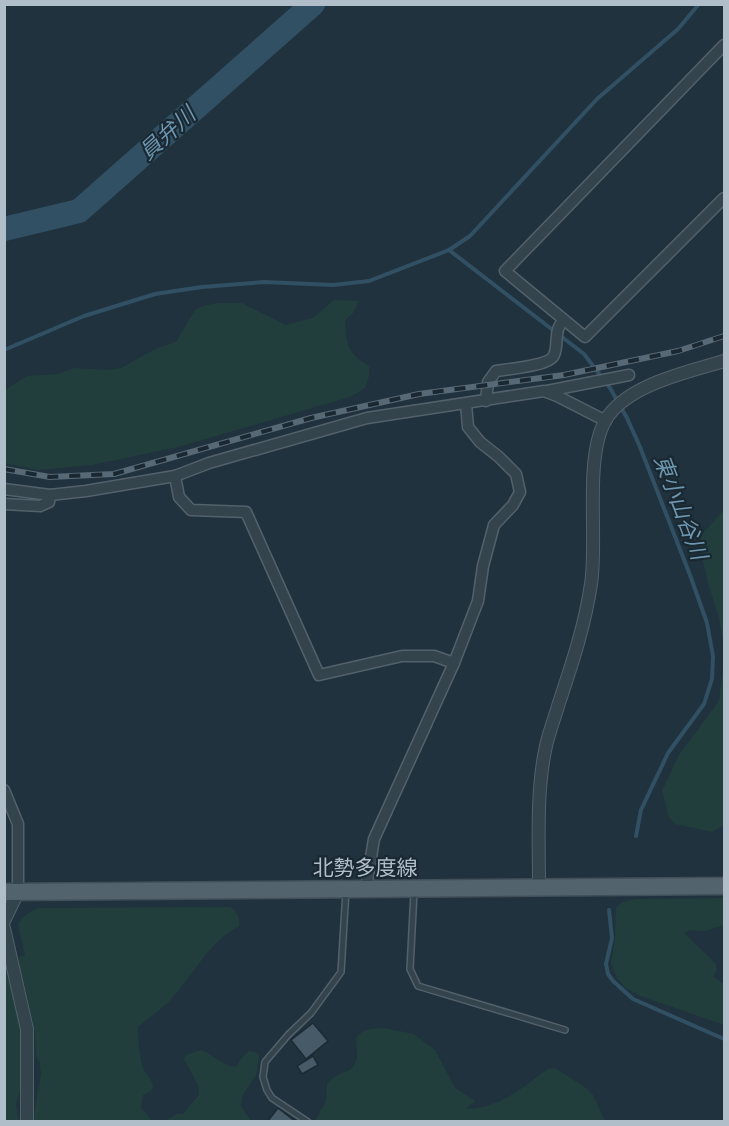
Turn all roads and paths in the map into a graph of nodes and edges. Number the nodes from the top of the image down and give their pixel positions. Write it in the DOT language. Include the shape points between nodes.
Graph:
graph roads {
  1 [pos="724,45"];
  2 [pos="724,198"];
  3 [pos="562,321"];
  4 [pos="724,361"];
  5 [pos="629,375"];
  6 [pos="544,391"];
  7 [pos="486,401"];
  8 [pos="466,404"];
  9 [pos="610,416"];
  10 [pos="175,476"];
  11 [pos="4,489"];
  12 [pos="50,495"];
  13 [pos="4,504"];
  14 [pos="454,663"];
  15 [pos="4,790"];
  16 [pos="724,886"];
  17 [pos="539,887"];
  18 [pos="366,888"];
  19 [pos="346,889"];
  20 [pos="414,890"];
  21 [pos="11,892"];
  22 [pos="4,921"];
  23 [pos="4,928"];
  24 [pos="565,1030"];
  25 [pos="27,1122"];
  26 [pos="308,1122"];
  1 -- 3 [label="street" via="505,271"];
  2 -- 3 [label="street" via="585,337"];
  3 -- 7 [label="street" via="555,355 526,367 496,371 488,382"];
  4 -- 9 [label="street" via="652,384 631,395"];
  5 -- 6 [label="street"];
  6 -- 7 [label="street"];
  6 -- 9 [label="street"];
  7 -- 8 [label="street"];
  8 -- 10 [label="street" via="367,418"];
  8 -- 14 [label="street" via="468,428 516,474 520,492 494,525 478,600"];
  9 -- 17 [label="street" via="598,442 592,581 586,615 546,747 539,812"];
  10 -- 12 [label="street"];
  10 -- 14 [label="street" via="179,497 191,510 246,512 319,675 402,656 434,656"];
  11 -- 12 [label="street"];
  12 -- 13 [label="street" via="49,502 40,506"];
  14 -- 18 [label="street" via="374,839"];
  15 -- 21 [label="street" via="18,824"];
  16 -- 17 [label="main road, 北勢多度線"];
  17 -- 20 [label="main road, 北勢多度線"];
  18 -- 19 [label="main road, 北勢多度線"];
  18 -- 20 [label="main road, 北勢多度線"];
  19 -- 21 [label="main road, 北勢多度線"];
  19 -- 26 [label="lane" via="341,972 311,1013 265,1062 263,1077 272,1098"];
  20 -- 24 [label="lane" via="410,969 418,986"];
  21 -- 22 [label="street"];
  23 -- 25 [label="street" via="27,1029"];
}
